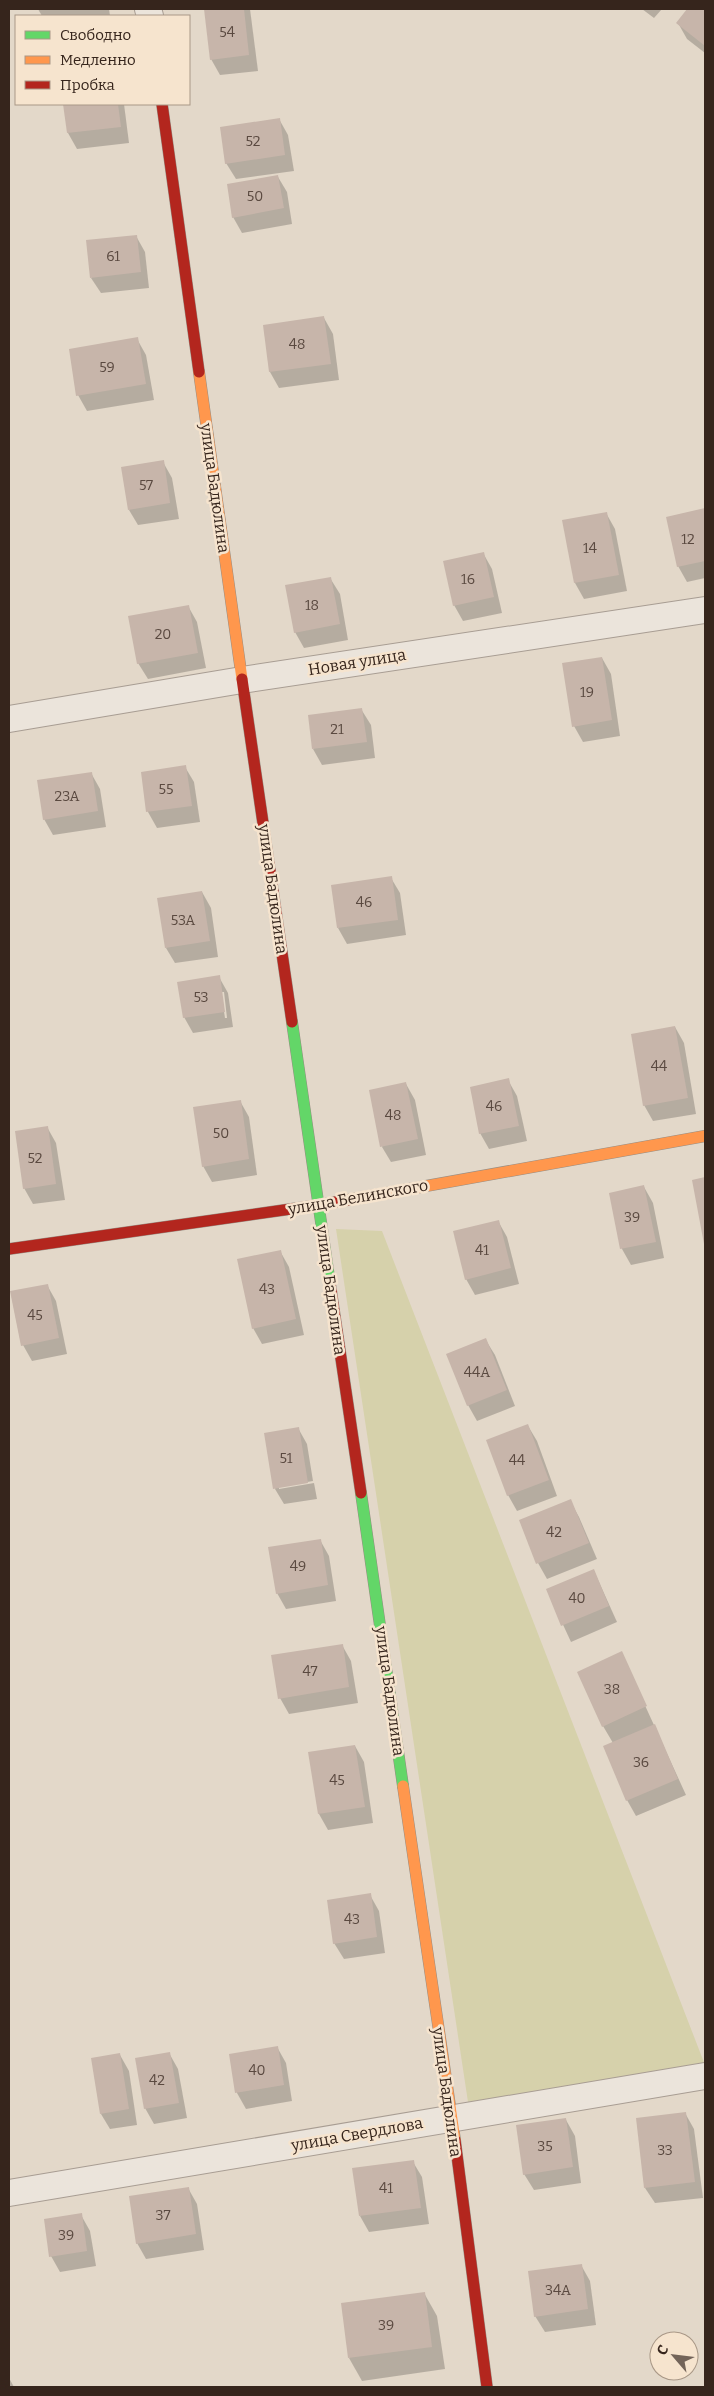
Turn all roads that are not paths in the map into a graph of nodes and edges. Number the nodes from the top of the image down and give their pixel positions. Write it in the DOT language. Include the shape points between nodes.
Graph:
graph roads {
  1 [pos="162,105"];
  2 [pos="705,610"];
  3 [pos="242,680"];
  4 [pos="9,719"];
  5 [pos="705,1136"];
  6 [pos="319,1204"];
  7 [pos="9,1249"];
  8 [pos="705,2076"];
  9 [pos="452,2119"];
  10 [pos="9,2193"];
  11 [pos="487,2387"];
  1 -- 3 [label="street, улица Бадюлина"];
  2 -- 3 [label="street, Новая улица"];
  3 -- 4 [label="street, Новая улица"];
  3 -- 6 [label="street, улица Бадюлина"];
  5 -- 6 [label="street, улица Белинского"];
  6 -- 7 [label="street, улица Белинского"];
  6 -- 9 [label="street, улица Бадюлина"];
  8 -- 9 [label="street, улица Свердлова"];
  9 -- 10 [label="street, улица Свердлова"];
  9 -- 11 [label="street, улица Бадюлина"];
}
